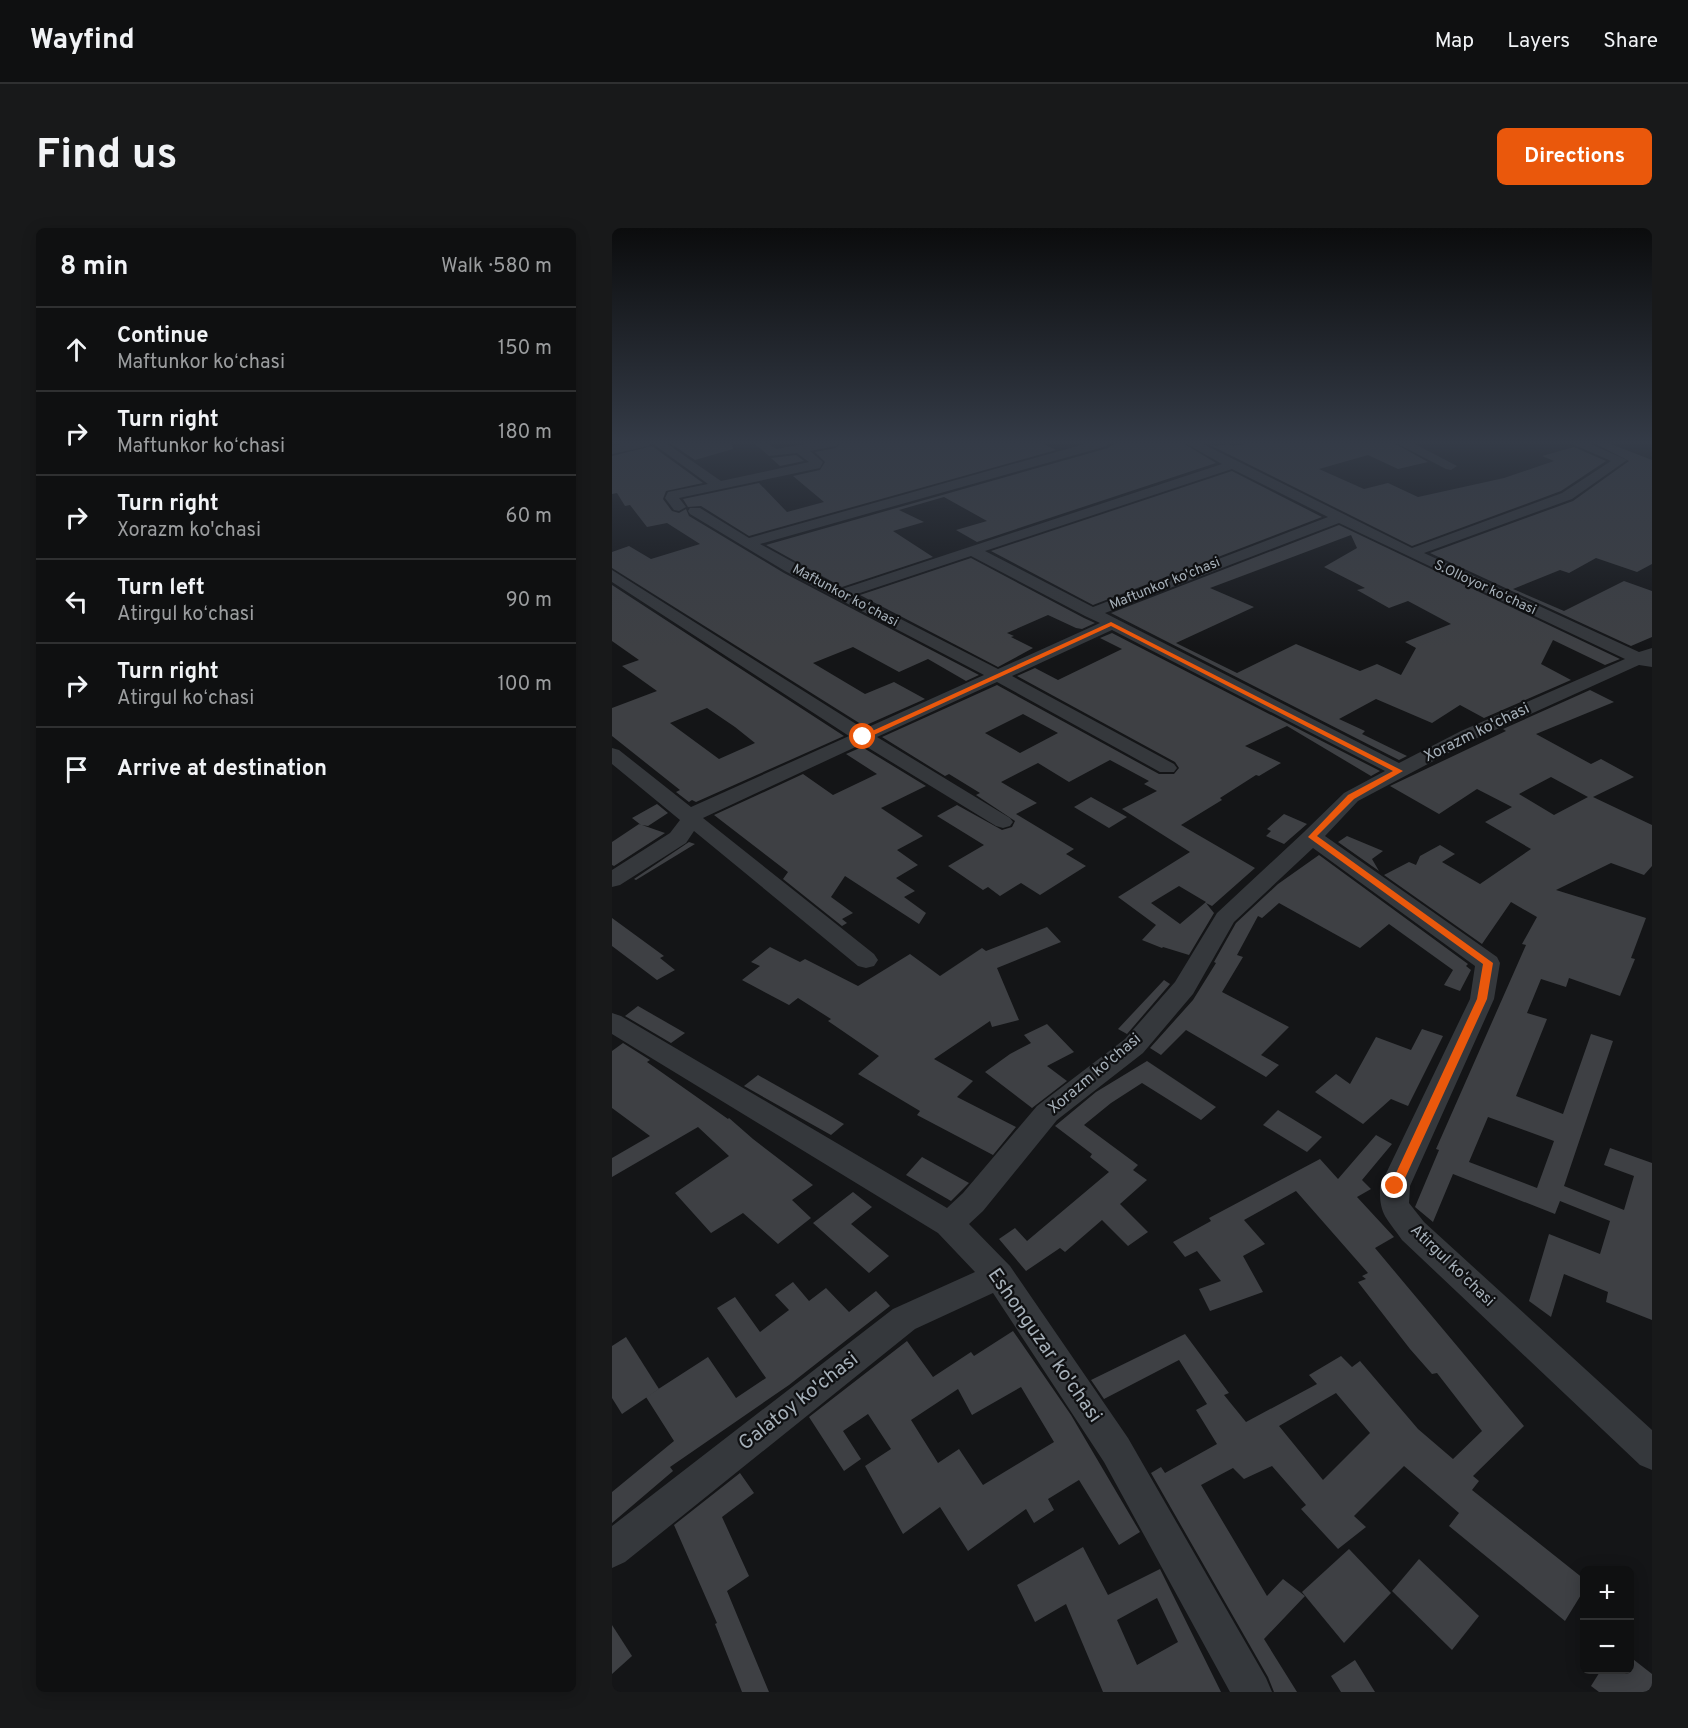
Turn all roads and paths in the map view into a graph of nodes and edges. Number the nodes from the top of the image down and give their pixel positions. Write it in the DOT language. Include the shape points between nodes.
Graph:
graph roads {
  1 [pos="691,511"];
  2 [pos="859,511"];
  3 [pos="1092,511"];
  4 [pos="1330,511"];
  5 [pos="1525,511"];
  6 [pos="1341,517"];
  7 [pos="746,543"];
  8 [pos="973,551"];
  9 [pos="1411,553"];
  10 [pos="612,576"];
  11 [pos="841,594"];
  12 [pos="1091,613"];
  13 [pos="1111,624"];
  14 [pos="1648,659"];
  15 [pos="998,675"];
  16 [pos="863,737"];
  17 [pos="617,764"];
  18 [pos="1167,768"];
  19 [pos="1399,771"];
  20 [pos="690,818"];
  21 [pos="1003,822"];
  22 [pos="1312,837"];
  23 [pos="612,880"];
  24 [pos="866,960"];
  25 [pos="612,1022"];
  26 [pos="948,1224"];
  27 [pos="999,1276"];
  28 [pos="1652,1453"];
  29 [pos="612,1549"];
  30 [pos="1252,1692"];
  1 -- 7 [label="street, Maftunkor koʻchasi"];
  2 -- 7 [label="street"];
  3 -- 8 [label="street"];
  4 -- 6 [label="street, S.Olloyor koʻchasi"];
  5 -- 9 [label="street"];
  6 -- 9 [label="street, S.Olloyor koʻchasi"];
  6 -- 12 [label="street, Maftunkor ko'chasi"];
  7 -- 11 [label="street, Maftunkor koʻchasi"];
  8 -- 11 [label="street"];
  8 -- 12 [label="street"];
  9 -- 14 [label="street, S.Olloyor koʻchasi"];
  10 -- 16 [label="street"];
  11 -- 15 [label="street, Maftunkor koʻchasi"];
  12 -- 13 [label="street"];
  13 -- 15 [label="street"];
  13 -- 19 [label="street"];
  14 -- 19 [label="street, Xorazm ko'chasi" via="1634,661 1468,735"];
  15 -- 16 [label="street"];
  15 -- 18 [label="street, Maftunkor koʻchasi"];
  16 -- 20 [label="street"];
  16 -- 21 [label="street"];
  17 -- 20 [label="street"];
  19 -- 22 [label="street, Xorazm ko'chasi" via="1351,797"];
  20 -- 23 [label="street" via="678,838"];
  20 -- 24 [label="street"];
  22 -- 26 [label="street, Xorazm ko'chasi" via="1225,918 1184,988 1134,1046 1047,1113 973,1202"];
  22 -- 28 [label="street, Atirgul koʻchasi" via="1488,963 1482,999 1395,1186 1394,1206 1413,1231"];
  25 -- 26 [label="street, Eshonguzar ko'chasi"];
  26 -- 27 [label="street, Eshonguzar ko'chasi"];
  27 -- 29 [label="street, Galatoy ko'chasi" via="904,1319"];
  27 -- 30 [label="street, Eshonguzar ko'chasi" via="1116,1450"];
}
